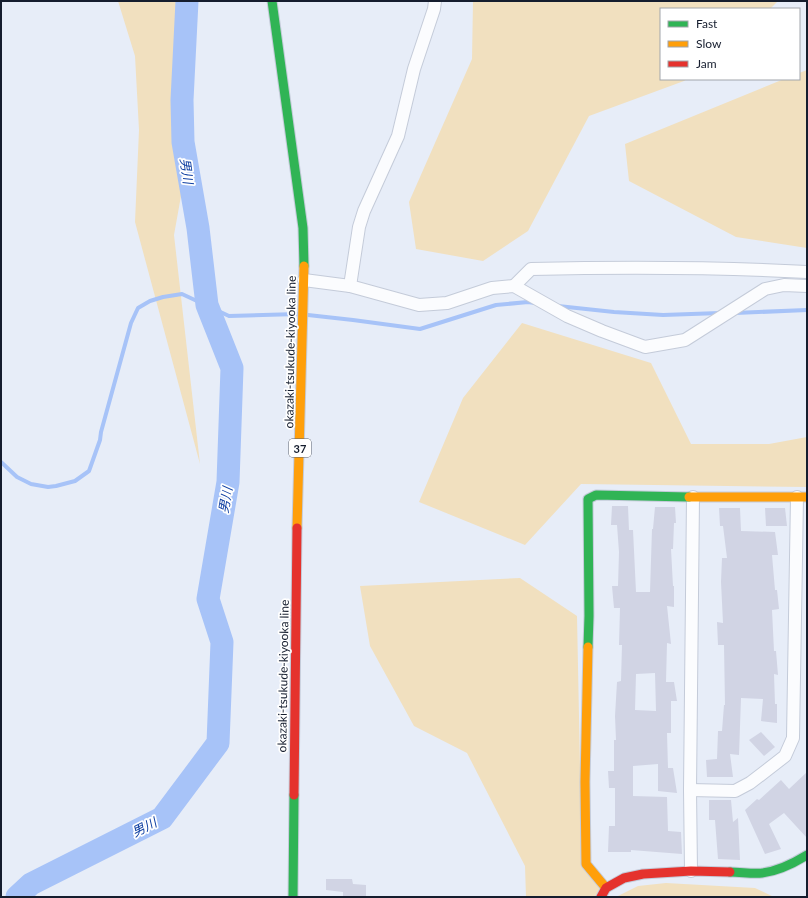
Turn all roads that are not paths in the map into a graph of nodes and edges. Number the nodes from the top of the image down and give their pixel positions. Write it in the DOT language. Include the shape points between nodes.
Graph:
graph roads {
  1 [pos="272,1"];
  2 [pos="436,1"];
  3 [pos="807,272"];
  4 [pos="304,280"];
  5 [pos="350,286"];
  6 [pos="514,286"];
  7 [pos="807,286"];
  8 [pos="693,497"];
  9 [pos="802,497"];
  10 [pos="690,790"];
  11 [pos="807,855"];
  12 [pos="691,871"];
  13 [pos="606,888"];
  14 [pos="293,897"];
  15 [pos="601,897"];
  1 -- 4 [label="main road, okazaki-tsukude-kiyooka line / 37" via="303,228"];
  2 -- 5 [label="street" via="414,69 398,136 359,227"];
  3 -- 6 [label="street" via="598,267 531,270"];
  4 -- 5 [label="street"];
  4 -- 14 [label="main road, okazaki-tsukude-kiyooka line / 37" via="296,572"];
  5 -- 6 [label="street" via="419,305 447,303 492,288"];
  6 -- 7 [label="street" via="567,316 645,347 685,340 765,289 784,285"];
  8 -- 9 [label="main road"];
  8 -- 10 [label="street"];
  8 -- 13 [label="main road" via="596,495 588,499 586,864"];
  9 -- 10 [label="street" via="792,738 785,756 750,783 735,791"];
  10 -- 12 [label="street"];
  11 -- 12 [label="main road" via="792,864 762,873"];
  12 -- 13 [label="main road" via="643,874 624,878"];
  13 -- 15 [label="main road"];
}
